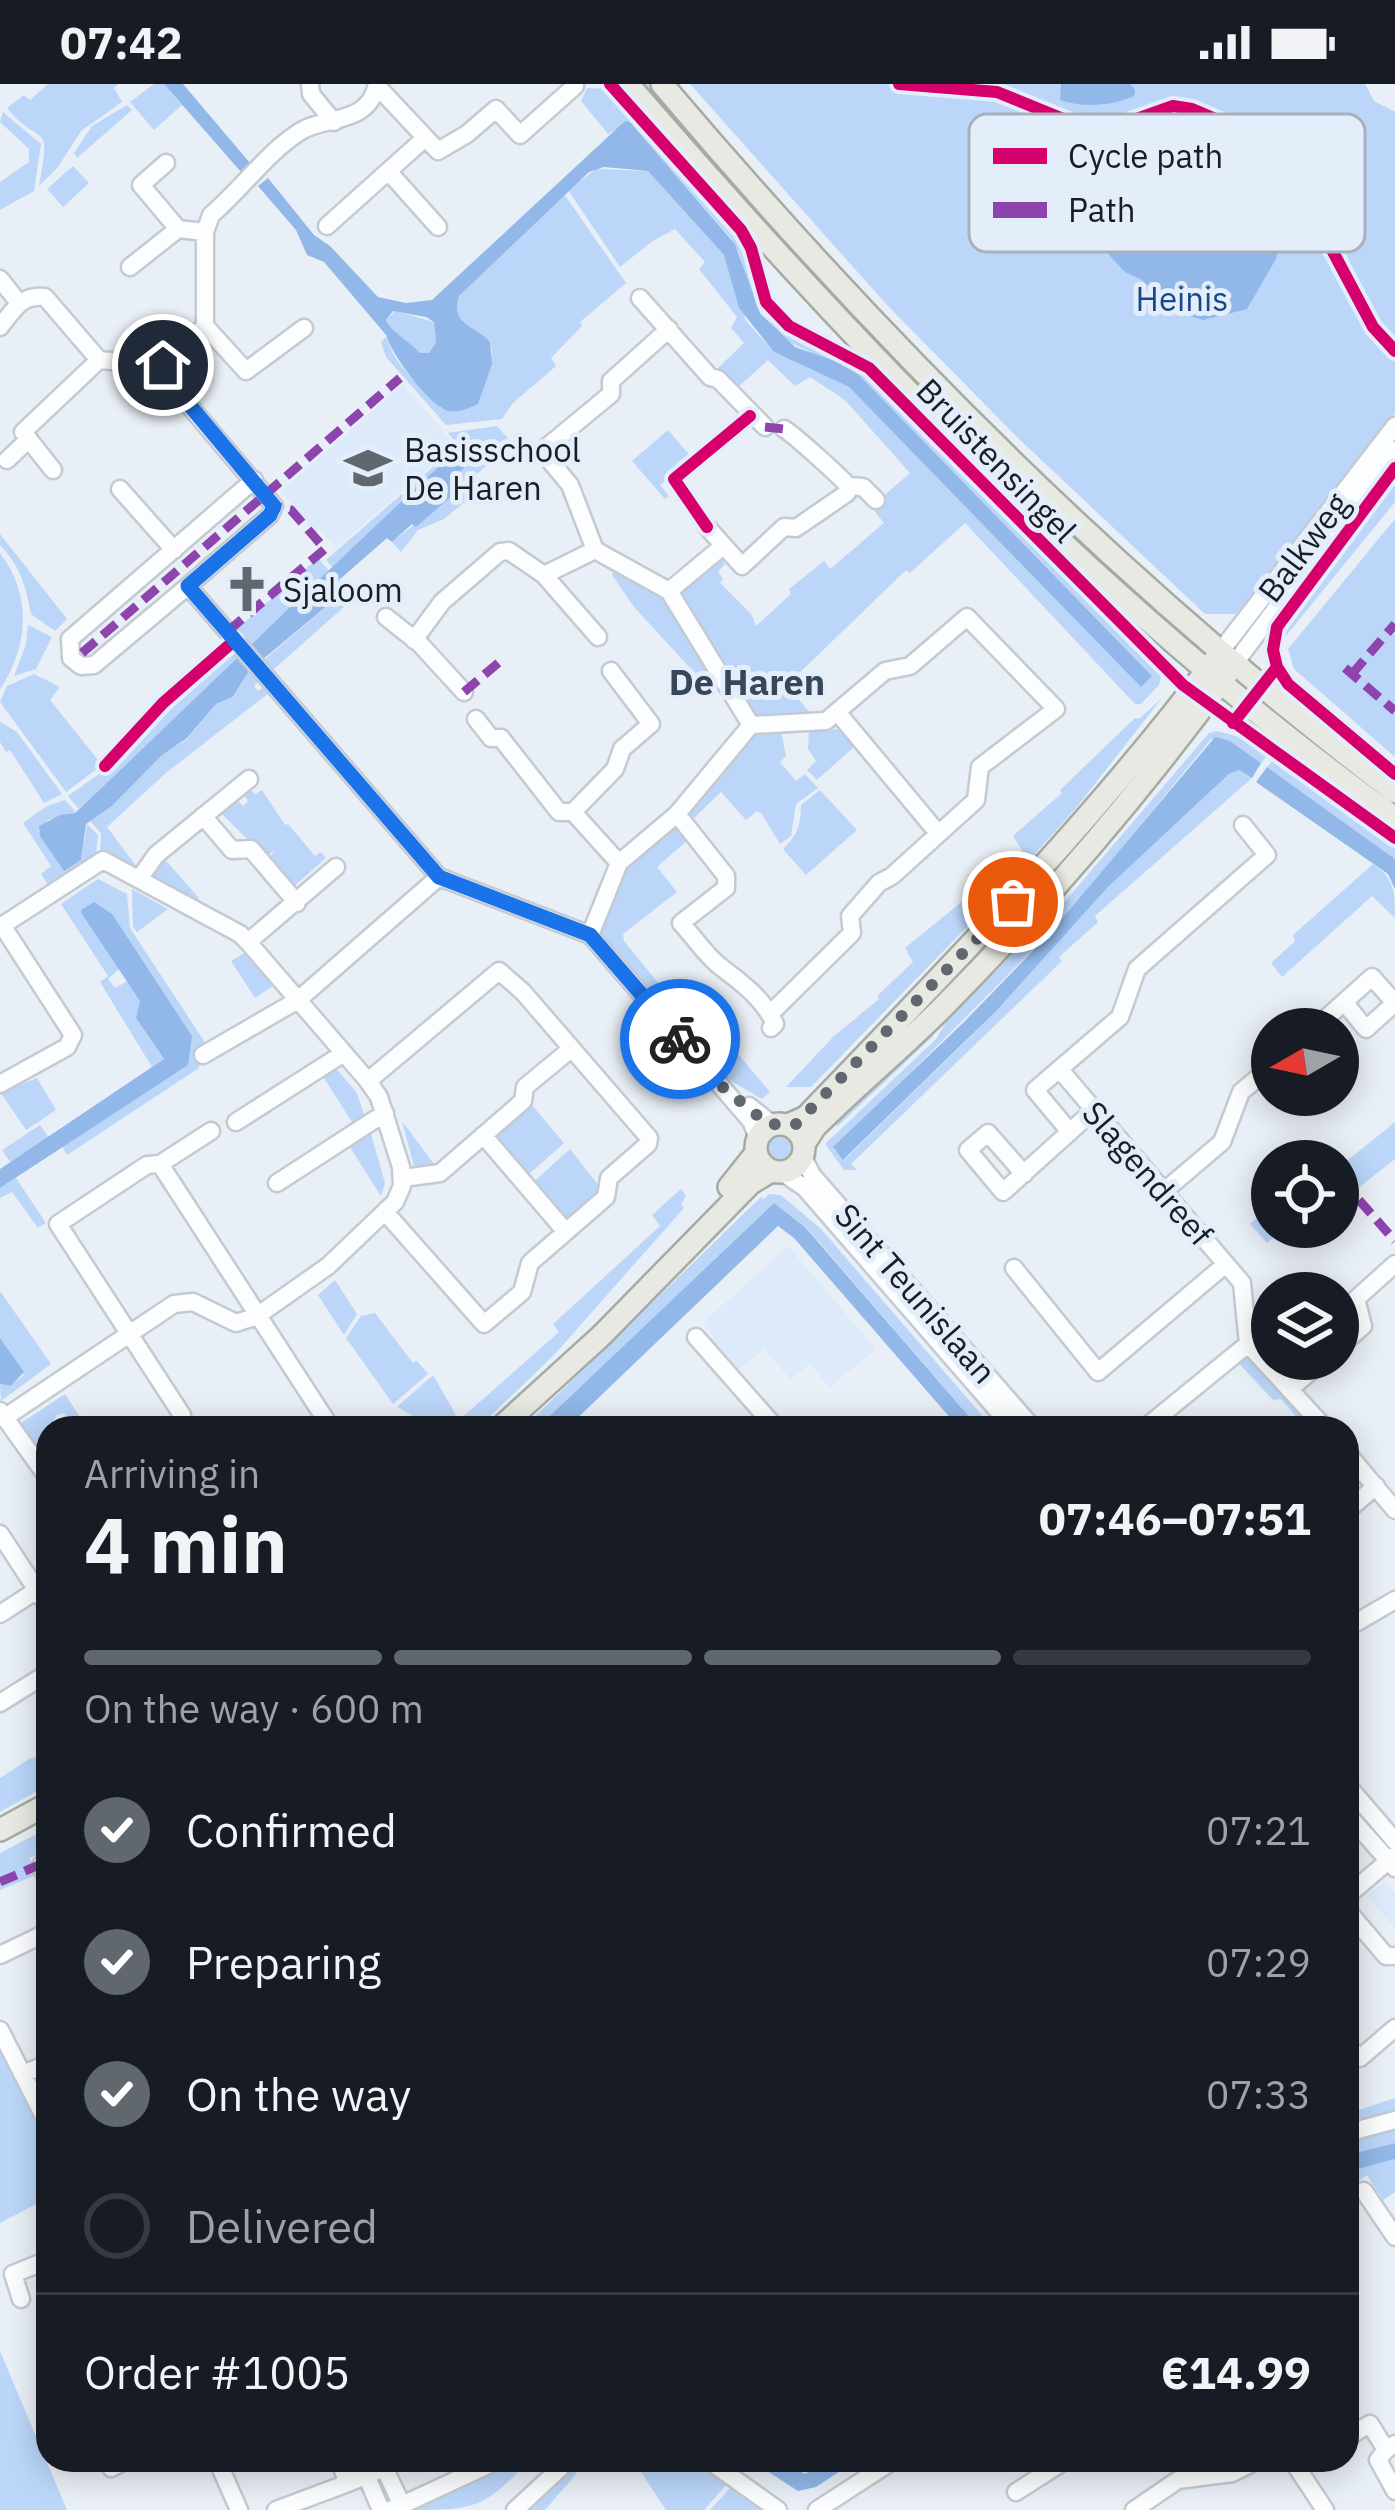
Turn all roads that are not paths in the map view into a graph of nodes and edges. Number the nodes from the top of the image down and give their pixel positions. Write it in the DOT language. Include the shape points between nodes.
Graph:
graph roads {
  1 [pos="310,84"];
  2 [pos="628,84"];
  3 [pos="662,84"];
  4 [pos="377,85"];
  5 [pos="575,86"];
  6 [pos="334,122"];
  7 [pos="424,139"];
  8 [pos="166,163"];
  9 [pos="388,171"];
  10 [pos="327,226"];
  11 [pos="438,227"];
  12 [pos="178,230"];
  13 [pos="206,232"];
  14 [pos="130,267"];
  15 [pos="0,279"];
  16 [pos="640,298"];
  17 [pos="19,303"];
  18 [pos="205,326"];
  19 [pos="0,327"];
  20 [pos="304,328"];
  21 [pos="669,328"];
  22 [pos="99,360"];
  23 [pos="163,365"];
  24 [pos="1395,425"];
  25 [pos="29,439"];
  26 [pos="1395,451"];
  27 [pos="7,460"];
  28 [pos="53,470"];
  29 [pos="254,480"];
  30 [pos="848,486"];
  31 [pos="120,489"];
  32 [pos="876,500"];
  33 [pos="707,526"];
  34 [pos="723,546"];
  35 [pos="174,550"];
  36 [pos="595,550"];
  37 [pos="544,575"];
  38 [pos="188,586"];
  39 [pos="669,591"];
  40 [pos="386,616"];
  41 [pos="598,637"];
  42 [pos="414,640"];
  43 [pos="1227,658"];
  44 [pos="611,671"];
  45 [pos="1212,678"];
  46 [pos="464,692"];
  47 [pos="838,712"];
  48 [pos="476,719"];
  49 [pos="751,725"];
  50 [pos="249,779"];
  51 [pos="1395,792"];
  52 [pos="573,812"];
  53 [pos="677,814"];
  54 [pos="203,816"];
  55 [pos="1395,818"];
  56 [pos="1243,825"];
  57 [pos="937,832"];
  58 [pos="619,863"];
  59 [pos="336,867"];
  60 [pos="439,877"];
  61 [pos="140,879"];
  62 [pos="297,903"];
  63 [pos="1,926"];
  64 [pos="590,935"];
  65 [pos="248,942"];
  66 [pos="298,1000"];
  67 [pos="1345,1003"];
  68 [pos="1339,1008"];
  69 [pos="571,1048"];
  70 [pos="344,1053"];
  71 [pos="203,1055"];
  72 [pos="1061,1071"];
  73 [pos="368,1081"];
  74 [pos="0,1084"];
  75 [pos="1251,1084"];
  76 [pos="1093,1111"];
  77 [pos="385,1113"];
  78 [pos="236,1123"];
  79 [pos="211,1131"];
  80 [pos="1070,1132"];
  81 [pos="483,1135"];
  82 [pos="772,1148"];
  83 [pos="803,1150"];
  84 [pos="160,1164"];
  85 [pos="1024,1174"];
  86 [pos="404,1178"];
  87 [pos="277,1183"];
  88 [pos="1163,1192"];
  89 [pos="386,1212"];
  90 [pos="566,1232"];
  91 [pos="1226,1264"];
  92 [pos="1395,1264"];
  93 [pos="1014,1268"];
  94 [pos="1359,1297"];
  95 [pos="257,1316"];
  96 [pos="129,1333"];
  97 [pos="696,1337"];
  98 [pos="1248,1344"];
  99 [pos="1300,1380"];
  100 [pos="1290,1389"];
  101 [pos="3,1414"];
  102 [pos="182,1416"];
  103 [pos="323,1416"];
  104 [pos="513,1416"];
  105 [pos="765,1416"];
  106 [pos="1003,1416"];
  107 [pos="1023,1416"];
  108 [pos="1160,1416"];
  109 [pos="1314,1416"];
  110 [pos="36,1461"];
  111 [pos="1359,1467"];
  112 [pos="1376,1486"];
  113 [pos="1359,1501"];
  114 [pos="1395,1509"];
  115 [pos="0,1534"];
  116 [pos="36,1578"];
  117 [pos="36,1591"];
  118 [pos="1395,1600"];
  119 [pos="0,1614"];
  120 [pos="1359,1621"];
  121 [pos="36,1680"];
  122 [pos="0,1703"];
  123 [pos="1359,1800"];
  124 [pos="36,1810"];
  125 [pos="1359,1827"];
  126 [pos="0,1830"];
  127 [pos="1395,1840"];
  128 [pos="1393,1862"];
  129 [pos="1359,1887"];
  130 [pos="1359,1924"];
  131 [pos="36,1938"];
  132 [pos="0,1955"];
  133 [pos="1395,1956"];
  134 [pos="1395,2028"];
  135 [pos="0,2030"];
  136 [pos="1359,2057"];
  137 [pos="36,2069"];
  138 [pos="22,2074"];
  139 [pos="36,2101"];
  140 [pos="1395,2120"];
  141 [pos="1359,2130"];
  142 [pos="1364,2191"];
  143 [pos="1395,2237"];
  144 [pos="36,2265"];
  145 [pos="21,2300"];
  146 [pos="1359,2430"];
  147 [pos="1390,2447"];
  148 [pos="222,2472"];
  149 [pos="344,2472"];
  150 [pos="372,2472"];
  151 [pos="384,2472"];
  152 [pos="472,2472"];
  153 [pos="555,2472"];
  154 [pos="725,2472"];
  155 [pos="876,2472"];
  156 [pos="1047,2472"];
  157 [pos="1202,2472"];
  158 [pos="1302,2472"];
  159 [pos="366,2476"];
  160 [pos="348,2483"];
  161 [pos="1395,2491"];
  162 [pos="1016,2492"];
  163 [pos="391,2508"];
  164 [pos="238,2510"];
  165 [pos="276,2510"];
  166 [pos="515,2510"];
  167 [pos="778,2510"];
  168 [pos="817,2510"];
  169 [pos="1134,2510"];
  170 [pos="1324,2510"];
  1 -- 6 [label="street"];
  2 -- 45 [label="main road, Bruistensingel" via="1018,500"];
  3 -- 43 [label="main road, Bruistensingel" via="946,396"];
  4 -- 6 [label="street" via="347,120"];
  4 -- 7 [label="street"];
  5 -- 7 [label="street" via="520,135 496,109 445,149"];
  6 -- 13 [label="street" via="304,128 266,160 211,215"];
  7 -- 9 [label="street"];
  8 -- 12 [label="street" via="141,184"];
  9 -- 10 [label="street"];
  9 -- 11 [label="street"];
  12 -- 13 [label="street"];
  12 -- 14 [label="street"];
  13 -- 18 [label="street"];
  15 -- 17 [label="street"];
  16 -- 21 [label="street"];
  17 -- 19 [label="street"];
  17 -- 22 [label="street" via="45,297"];
  18 -- 20 [label="street" via="246,371"];
  18 -- 23 [label="street"];
  21 -- 30 [label="street" via="766,424 794,434"];
  21 -- 36 [label="street" via="611,381 610,394 542,451 570,485"];
  22 -- 23 [label="street"];
  22 -- 25 [label="street" via="23,432"];
  23 -- 29 [label="street"];
  24 -- 43 [label="street, Balkweg"];
  25 -- 27 [label="street"];
  25 -- 28 [label="street"];
  26 -- 43 [label="street, Balkweg"];
  29 -- 35 [label="street"];
  29 -- 38 [label="street" via="273,511"];
  30 -- 32 [label="street"];
  30 -- 34 [label="street" via="742,566"];
  31 -- 35 [label="street"];
  33 -- 34 [label="street"];
  34 -- 39 [label="street"];
  35 -- 38 [label="street" via="70,639 70,658 94,665"];
  36 -- 37 [label="street"];
  36 -- 39 [label="street"];
  37 -- 41 [label="street"];
  37 -- 42 [label="street" via="500,552 442,602"];
  38 -- 60 [label="street"];
  39 -- 49 [label="street"];
  40 -- 42 [label="street"];
  42 -- 46 [label="street"];
  43 -- 45 [label="main road"];
  43 -- 51 [label="main road, Bruistensingel"];
  44 -- 52 [label="street" via="651,724"];
  45 -- 55 [label="main road, Bruistensingel"];
  45 -- 82 [label="main road" via="1013,902"];
  45 -- 83 [label="main road" via="1120,811 940,1010 815,1127"];
  47 -- 49 [label="street" via="826,721"];
  47 -- 57 [label="street"];
  47 -- 57 [label="street" via="968,617 1062,705 980,767 976,800"];
  48 -- 52 [label="street" via="491,738 501,738 559,812"];
  49 -- 53 [label="street"];
  50 -- 54 [label="street"];
  52 -- 58 [label="street"];
  53 -- 57 [label="street" via="726,876 726,888 681,922 771,1021 852,933 850,916"];
  53 -- 58 [label="street"];
  54 -- 61 [label="street"];
  54 -- 62 [label="street" via="232,850 251,849"];
  56 -- 72 [label="street" via="1268,855 1137,969 1120,1017"];
  58 -- 64 [label="street"];
  59 -- 62 [label="street"];
  60 -- 64 [label="street"];
  60 -- 66 [label="street"];
  61 -- 63 [label="street" via="99,862"];
  61 -- 65 [label="street"];
  62 -- 65 [label="street"];
  63 -- 74 [label="street" via="73,1034 67,1047"];
  64 -- 82 [label="street, Sint Teunislaan"];
  65 -- 66 [label="street"];
  66 -- 70 [label="street"];
  66 -- 71 [label="street"];
  67 -- 67 [label="street" via="1372,977 1395,1003 1372,1034"];
  67 -- 68 [label="street"];
  69 -- 73 [label="street" via="499,970"];
  69 -- 81 [label="street"];
  69 -- 90 [label="street" via="649,1138 609,1178 606,1197"];
  70 -- 73 [label="street"];
  70 -- 78 [label="street"];
  72 -- 76 [label="street, Slagendreef"];
  72 -- 80 [label="street" via="1035,1090"];
  73 -- 77 [label="street"];
  75 -- 88 [label="street" via="1222,1142"];
  76 -- 80 [label="street"];
  76 -- 88 [label="street, Slagendreef"];
  77 -- 86 [label="street"];
  77 -- 87 [label="street"];
  79 -- 84 [label="street"];
  80 -- 85 [label="street"];
  81 -- 86 [label="street" via="440,1172"];
  81 -- 90 [label="street"];
  82 -- 83 [label="main road"];
  82 -- 83 [label="main road" via="797,1166"];
  82 -- 104 [label="main road" via="751,1184"];
  82 -- 106 [label="street, Sint Teunislaan"];
  83 -- 107 [label="street, Sint Teunislaan" via="812,1175"];
  84 -- 95 [label="street"];
  84 -- 96 [label="street" via="58,1224"];
  86 -- 89 [label="street"];
  88 -- 91 [label="street, Slagendreef"];
  89 -- 90 [label="street" via="484,1324 522,1292 530,1263"];
  89 -- 95 [label="street" via="308,1283"];
  91 -- 93 [label="street" via="1098,1372"];
  91 -- 98 [label="street, Slagendreef" via="1245,1291"];
  92 -- 94 [label="street"];
  95 -- 96 [label="street" via="236,1323 184,1300"];
  95 -- 103 [label="street"];
  96 -- 101 [label="street"];
  96 -- 102 [label="street"];
  97 -- 105 [label="street"];
  98 -- 100 [label="street"];
  98 -- 108 [label="street"];
  99 -- 100 [label="street"];
  100 -- 109 [label="street"];
  101 -- 110 [label="street"];
  111 -- 112 [label="street"];
  112 -- 113 [label="street"];
  112 -- 114 [label="street"];
  115 -- 116 [label="street"];
  117 -- 119 [label="street"];
  118 -- 120 [label="street"];
  121 -- 122 [label="street"];
  123 -- 127 [label="street"];
  124 -- 126 [label="main road"];
  125 -- 128 [label="street"];
  128 -- 129 [label="street"];
  130 -- 133 [label="street"];
  131 -- 132 [label="street"];
  134 -- 136 [label="street"];
  135 -- 138 [label="street"];
  137 -- 138 [label="street"];
  138 -- 139 [label="street"];
  140 -- 141 [label="street"];
  142 -- 143 [label="street"];
  144 -- 145 [label="street" via="14,2274"];
  146 -- 147 [label="street" via="1370,2424"];
  147 -- 161 [label="street" via="1378,2459"];
  148 -- 164 [label="street"];
  149 -- 160 [label="street"];
  150 -- 159 [label="street"];
  151 -- 163 [label="street"];
  152 -- 163 [label="street"];
  153 -- 166 [label="street"];
  154 -- 167 [label="street"];
  155 -- 168 [label="street"];
  156 -- 162 [label="street"];
  157 -- 169 [label="street"];
  158 -- 170 [label="street"];
  159 -- 160 [label="street"];
  159 -- 163 [label="street"];
  160 -- 165 [label="street"];
}
